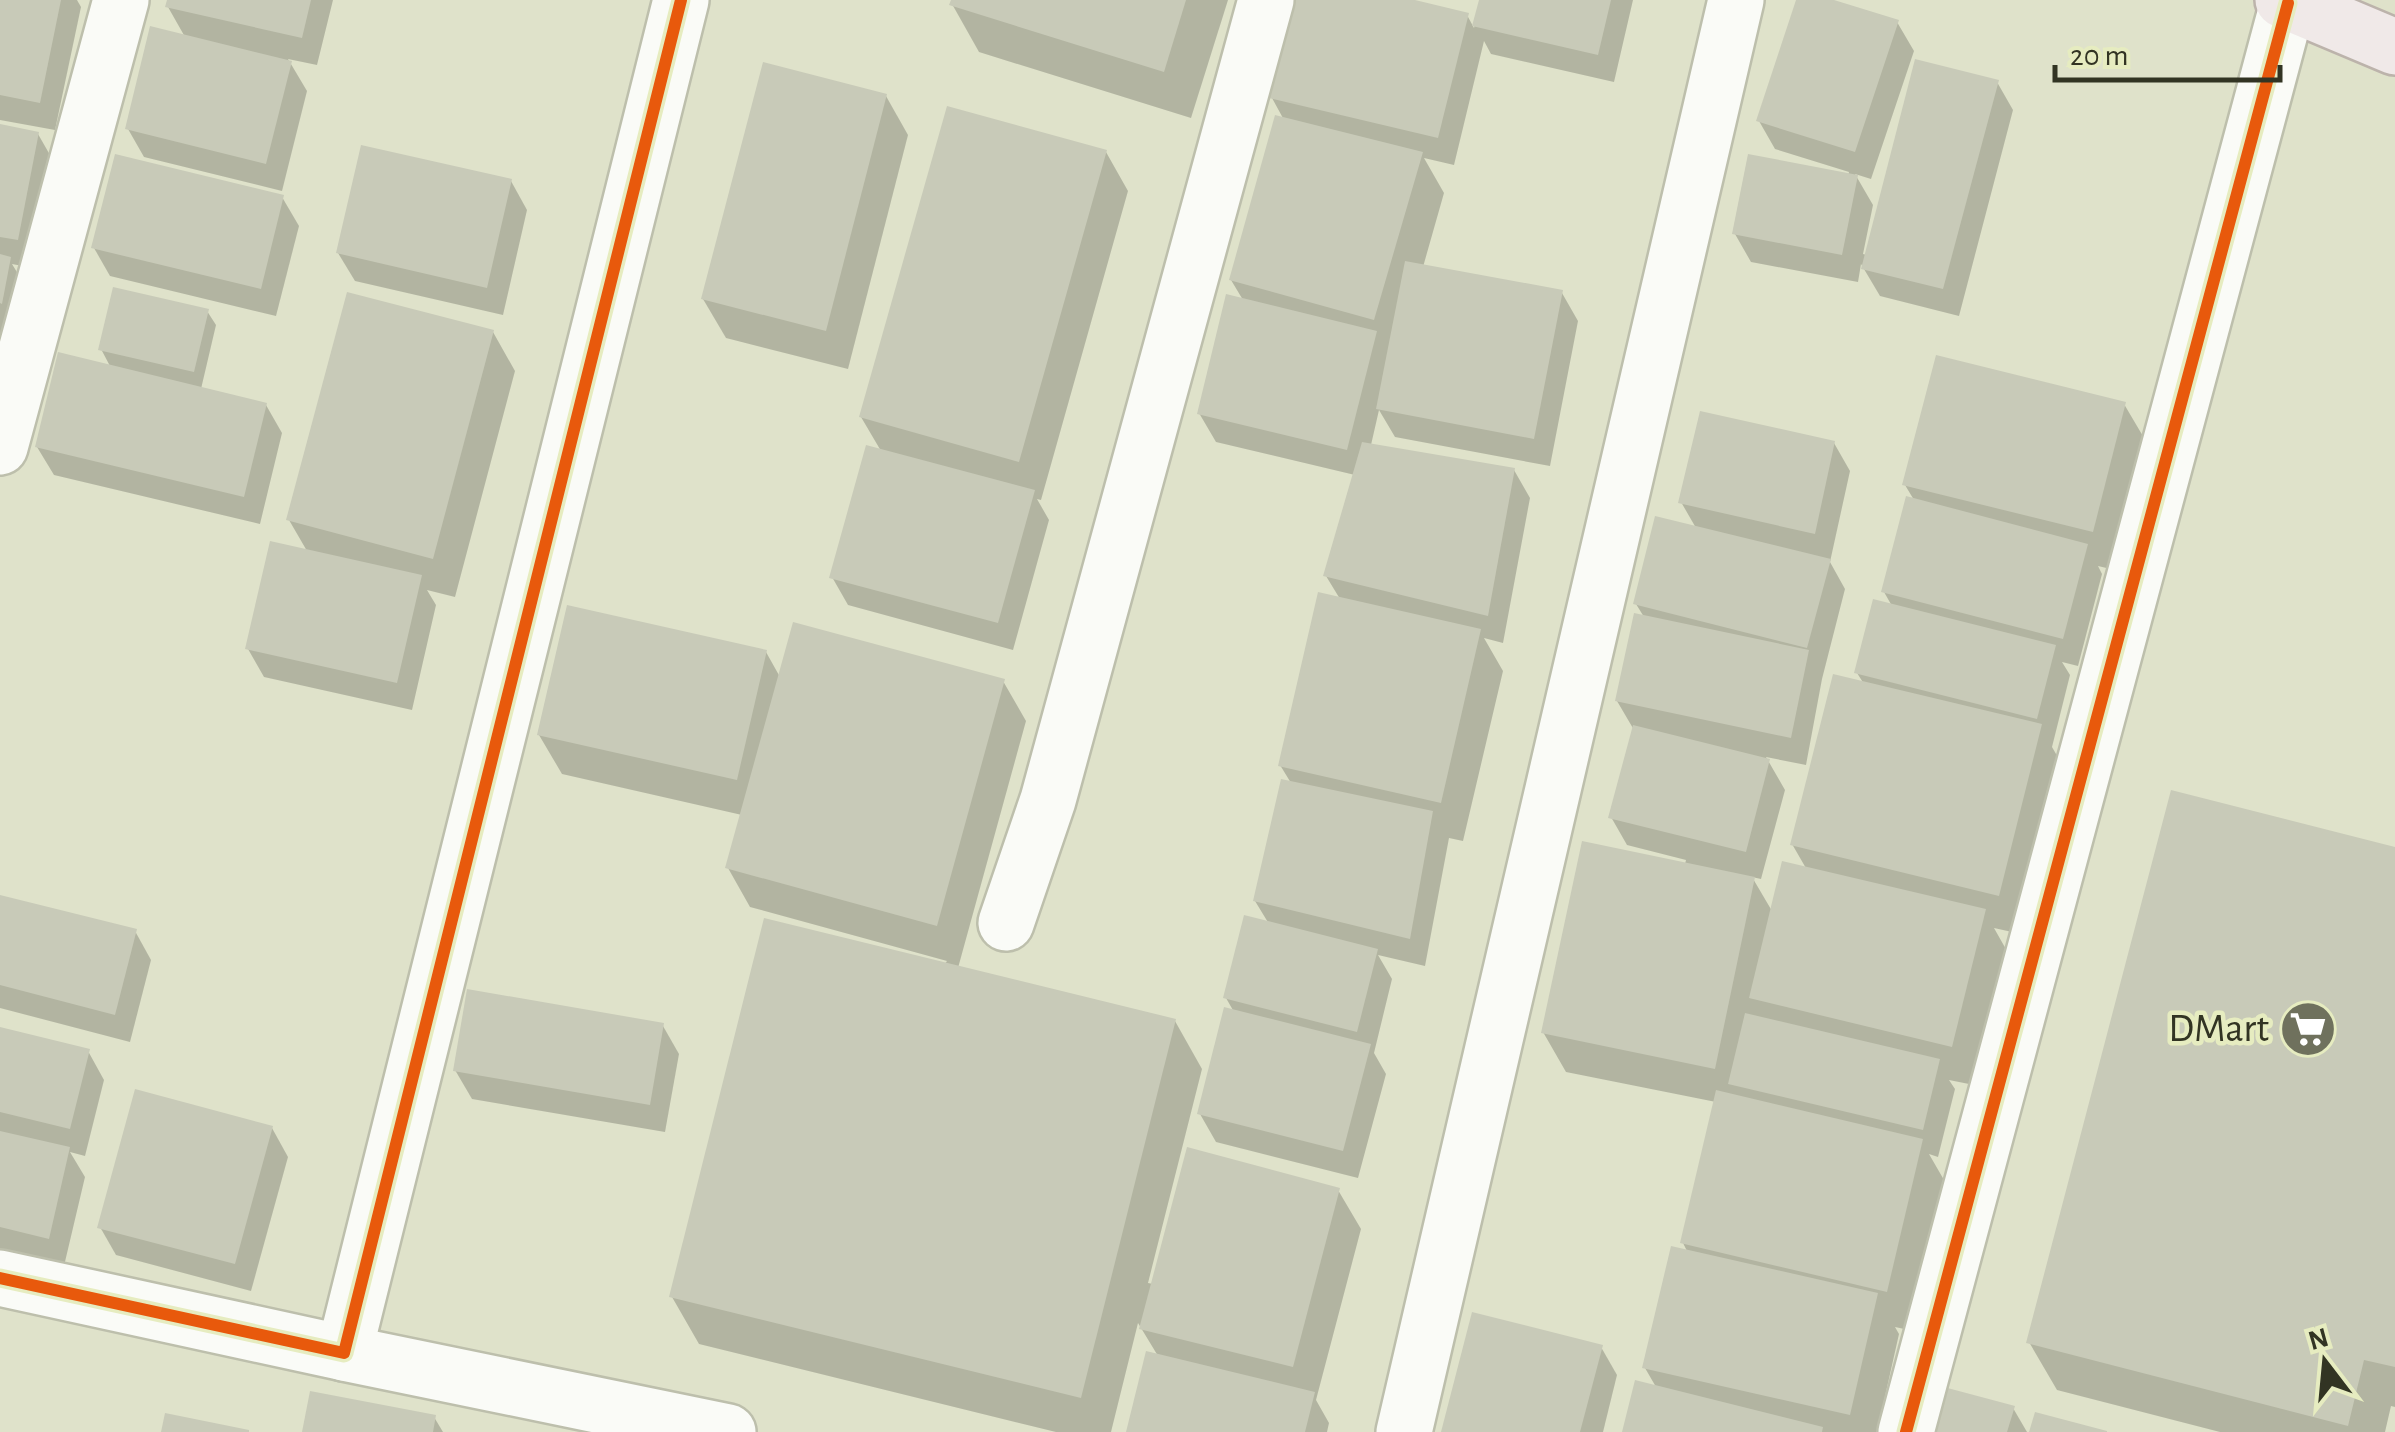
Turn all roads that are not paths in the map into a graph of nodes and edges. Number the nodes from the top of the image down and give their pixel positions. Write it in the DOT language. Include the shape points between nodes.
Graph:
graph roads {
  1 [pos="121,0"];
  2 [pos="681,0"];
  3 [pos="1266,0"];
  4 [pos="1736,0"];
  5 [pos="2286,2"];
  6 [pos="2395,47"];
  7 [pos="0,447"];
  8 [pos="1006,923"];
  9 [pos="0,1278"];
  10 [pos="344,1352"];
  11 [pos="728,1432"];
  12 [pos="1404,1432"];
  13 [pos="1906,1432"];
  1 -- 7 [label="street"];
  2 -- 10 [label="street"];
  3 -- 8 [label="street" via="1048,800"];
  4 -- 12 [label="street"];
  5 -- 6 [label="highway"];
  5 -- 13 [label="street"];
  9 -- 10 [label="street"];
  10 -- 11 [label="street"];
}
